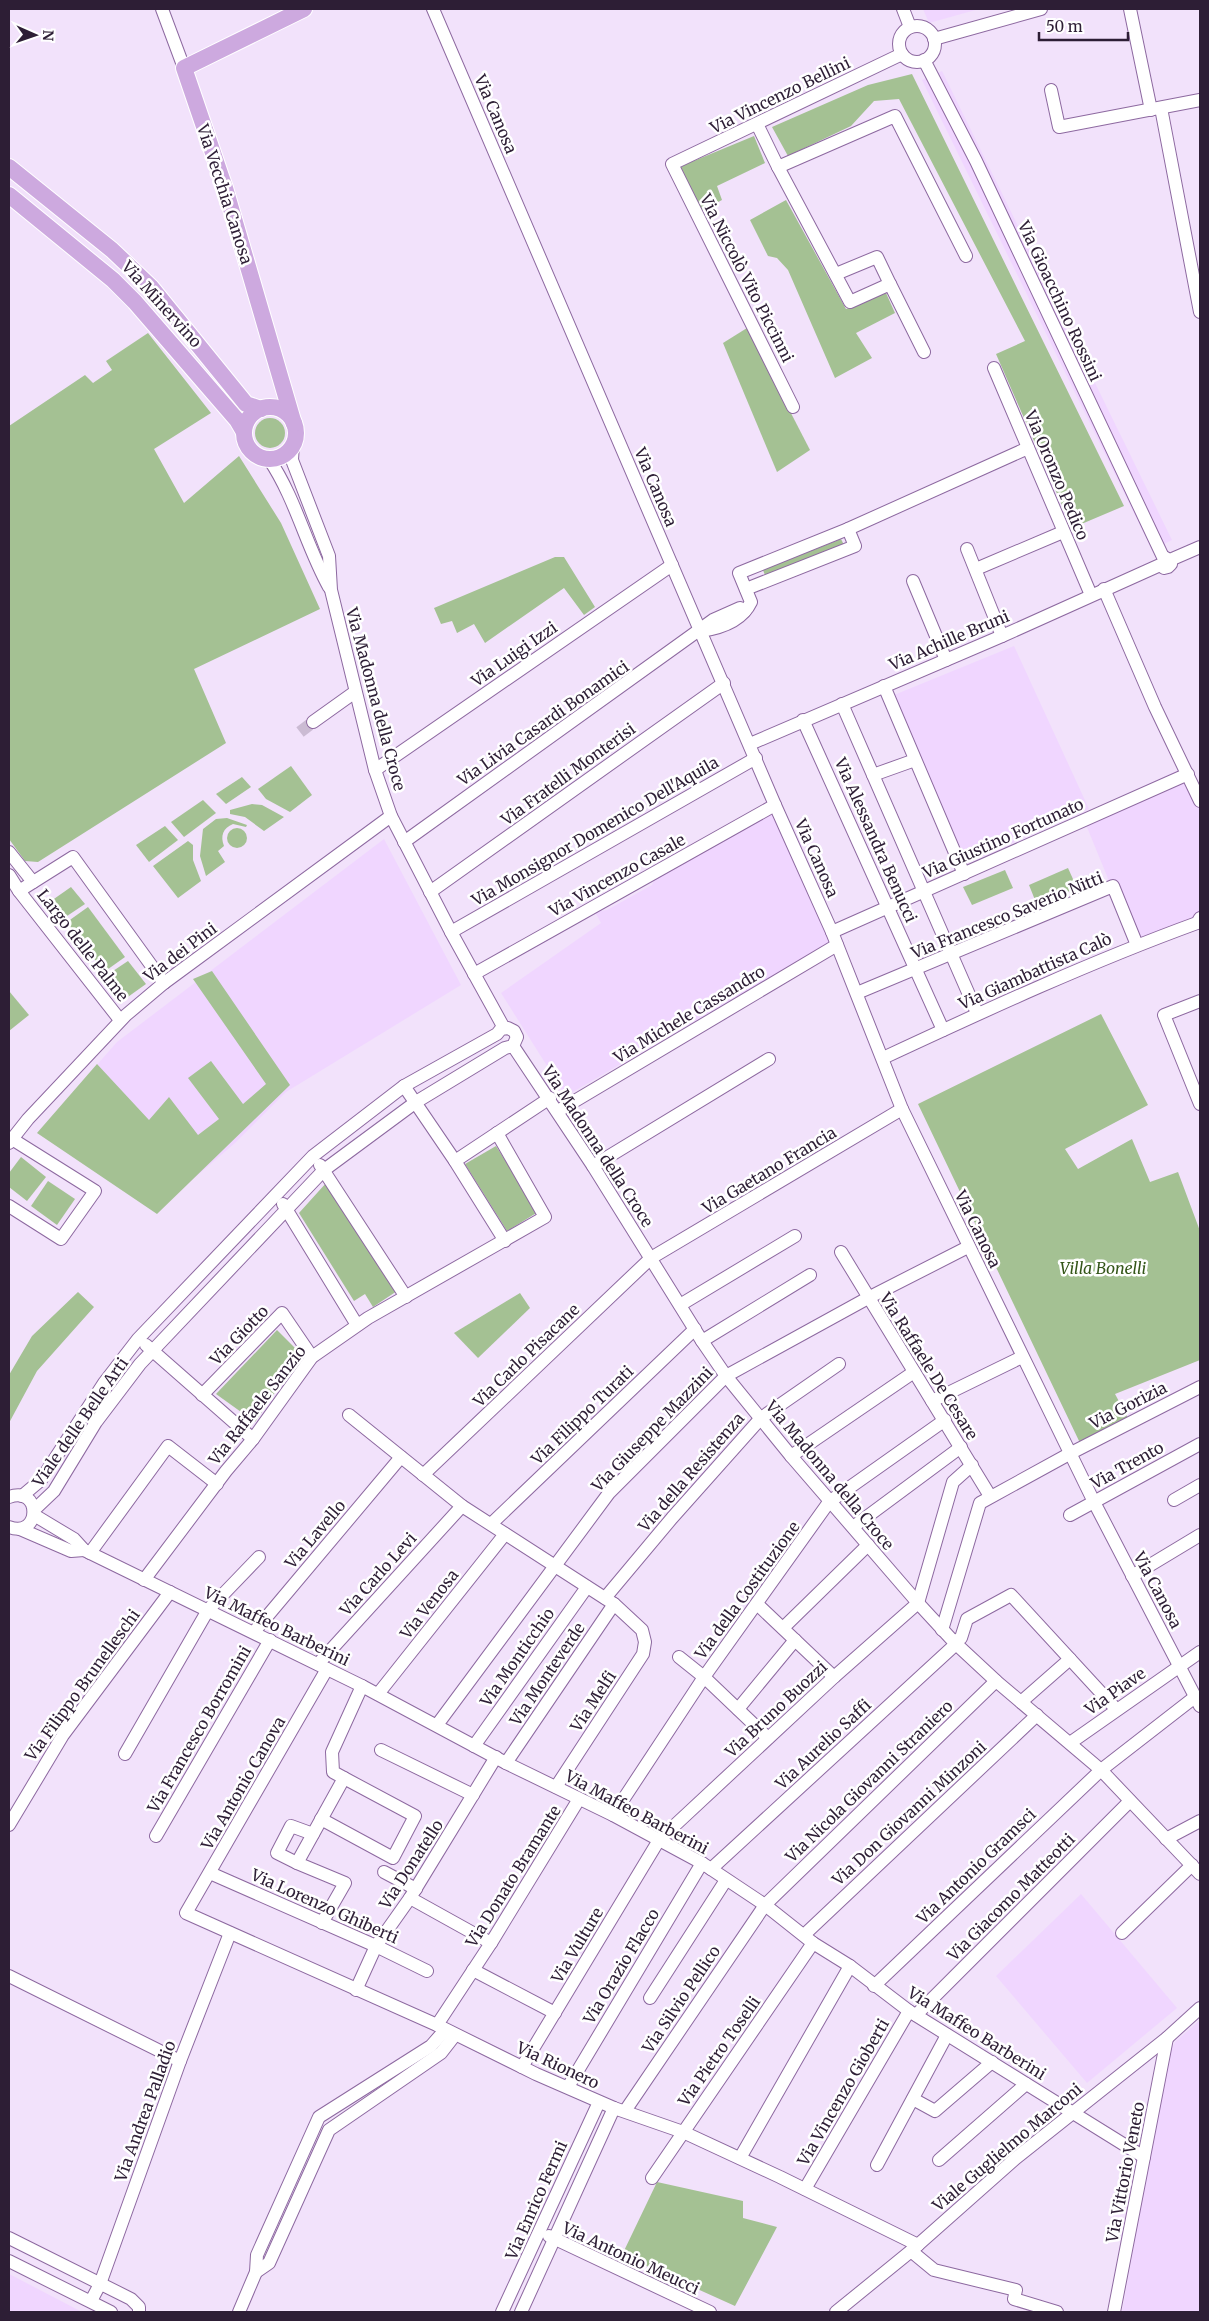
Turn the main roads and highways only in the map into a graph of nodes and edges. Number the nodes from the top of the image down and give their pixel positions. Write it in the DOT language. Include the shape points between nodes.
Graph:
graph roads {
  1 [pos="304,9"];
  2 [pos="9,167"];
  3 [pos="9,194"];
  4 [pos="280,382"];
  5 [pos="266,408"];
  6 [pos="294,424"];
  7 [pos="244,432"];
  1 -- 4 [label="main road, Via Vecchia Canosa" via="184,68 225,188"];
  2 -- 5 [label="main road, Via Minervino" via="128,264 173,312 246,404"];
  3 -- 7 [label="main road, Via Minervino" via="135,302"];
  4 -- 5 [label="main road" via="279,396"];
  4 -- 6 [label="main road, Via Vecchia Canosa"];
  5 -- 6 [label="main road" via="285,412"];
  5 -- 7 [label="main road" via="249,418"];
  6 -- 7 [label="main road" via="293,444 284,455 269,459 251,451"];
}
